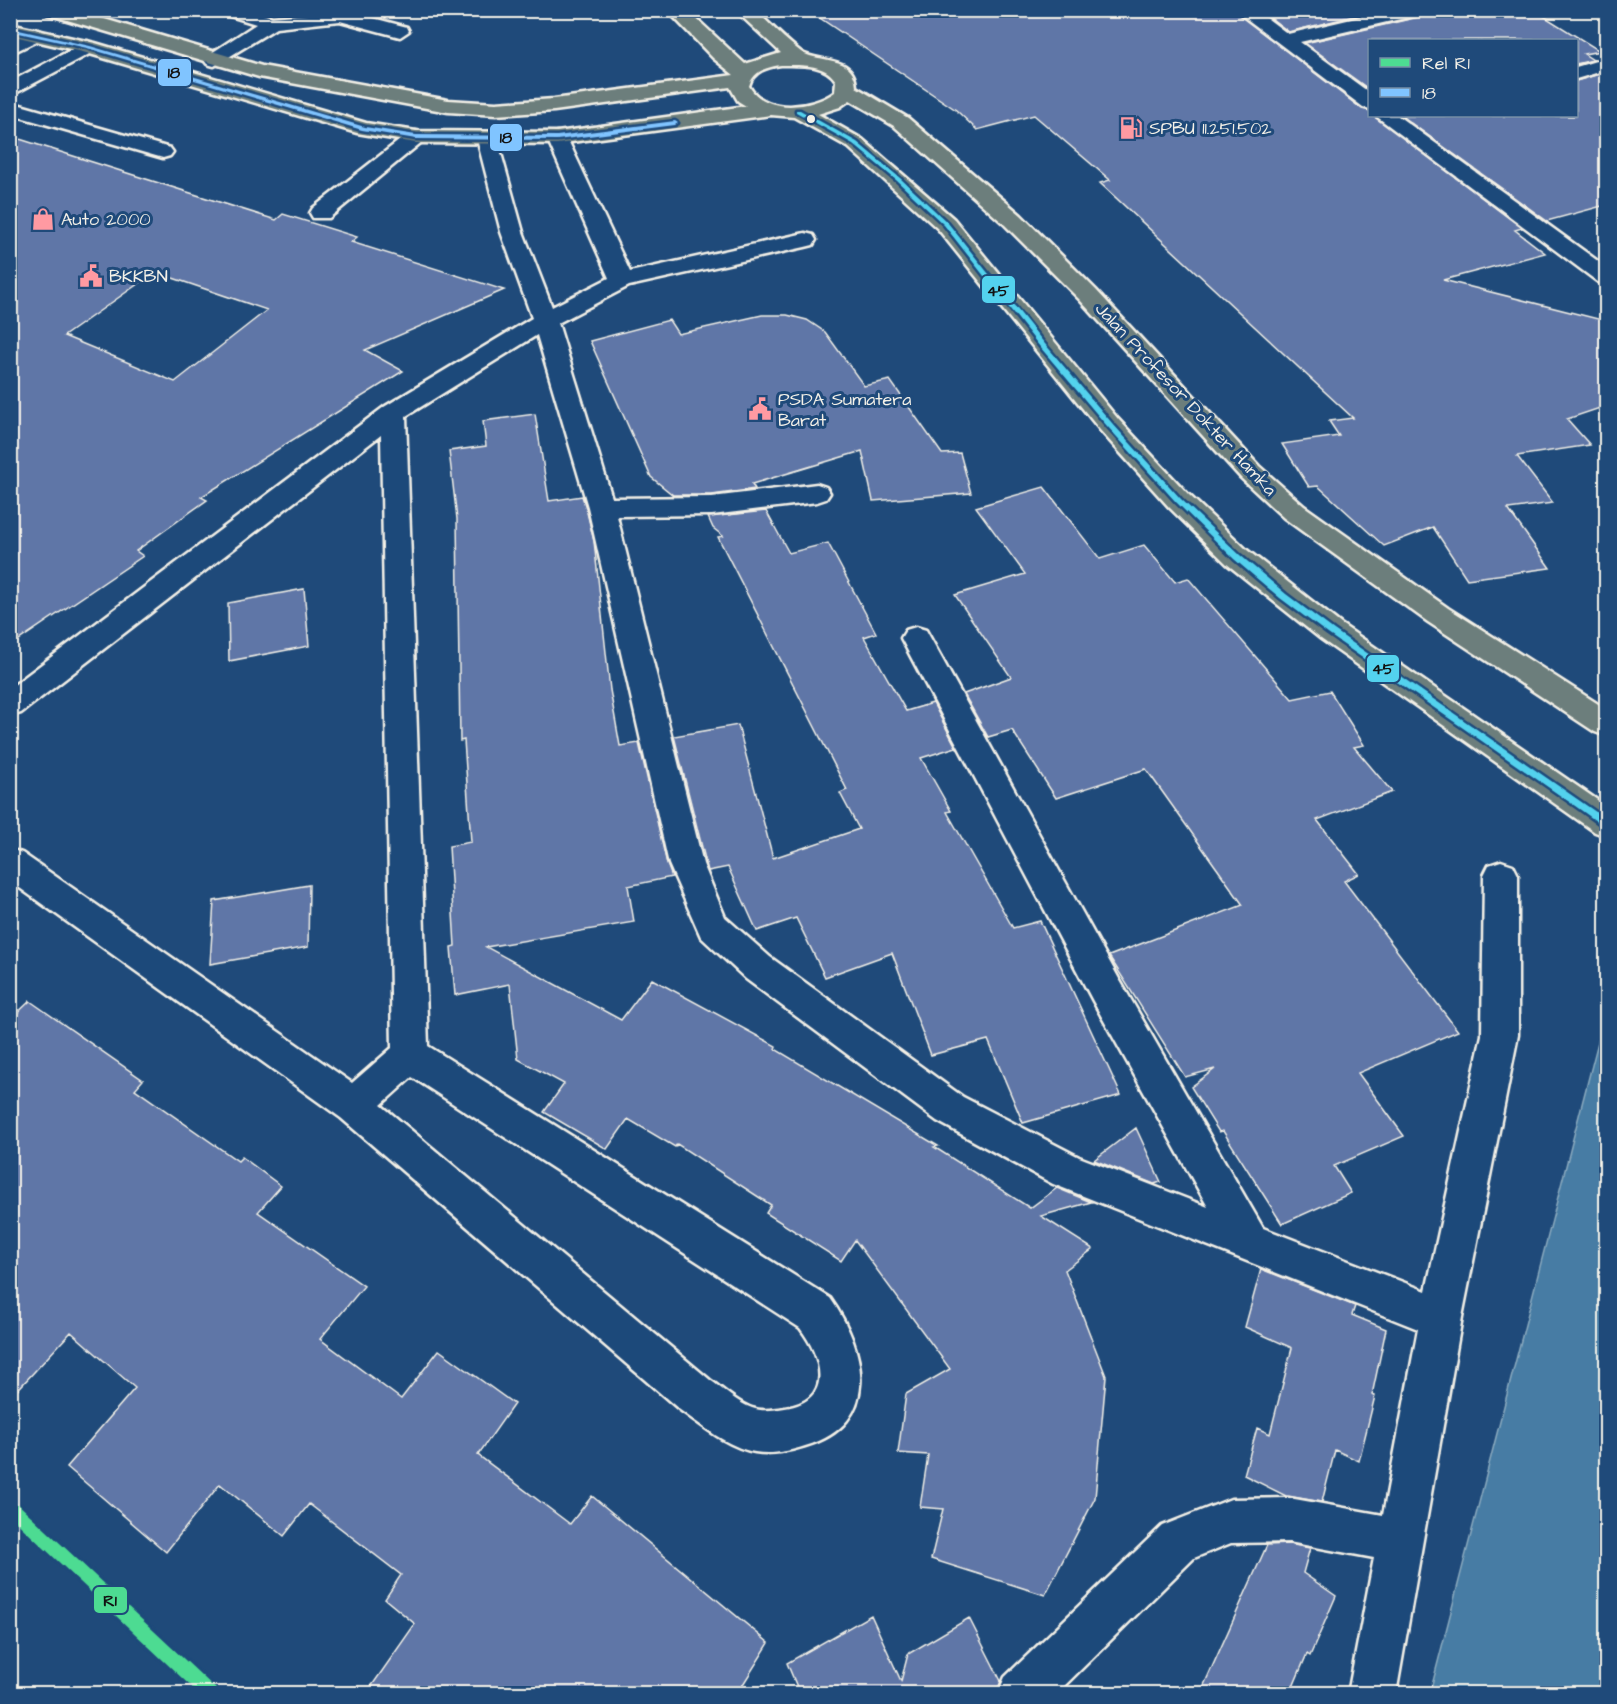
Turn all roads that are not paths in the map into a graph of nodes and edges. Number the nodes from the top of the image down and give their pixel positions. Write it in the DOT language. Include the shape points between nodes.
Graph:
graph roads {
  1 [pos="53,10"];
  2 [pos="230,10"];
  3 [pos="676,10"];
  4 [pos="744,10"];
  5 [pos="1244,10"];
  6 [pos="1416,10"];
  7 [pos="343,13"];
  8 [pos="271,23"];
  9 [pos="10,29"];
  10 [pos="400,31"];
  11 [pos="34,35"];
  12 [pos="1285,40"];
  13 [pos="88,47"];
  14 [pos="10,48"];
  15 [pos="798,59"];
  16 [pos="214,60"];
  17 [pos="1606,64"];
  18 [pos="1578,72"];
  19 [pos="742,77"];
  20 [pos="846,89"];
  21 [pos="10,90"];
  22 [pos="1368,102"];
  23 [pos="10,108"];
  24 [pos="770,109"];
  25 [pos="798,111"];
  26 [pos="1387,117"];
  27 [pos="416,137"];
  28 [pos="557,138"];
  29 [pos="488,139"];
  30 [pos="163,152"];
  31 [pos="321,213"];
  32 [pos="805,240"];
  33 [pos="1606,277"];
  34 [pos="622,281"];
  35 [pos="545,320"];
  36 [pos="393,413"];
  37 [pos="817,493"];
  38 [pos="601,507"];
  39 [pos="916,638"];
  40 [pos="10,705"];
  41 [pos="1605,723"];
  42 [pos="1606,823"];
  43 [pos="10,862"];
  44 [pos="1500,875"];
  45 [pos="410,1055"];
  46 [pos="354,1106"];
  47 [pos="1248,1240"];
  48 [pos="1441,1317"];
  49 [pos="1402,1541"];
  50 [pos="1022,1694"];
  51 [pos="1372,1694"];
  1 -- 16 [label="main road"];
  2 -- 8 [label="street"];
  3 -- 19 [label="main road"];
  4 -- 15 [label="main road"];
  5 -- 12 [label="street"];
  6 -- 12 [label="street"];
  7 -- 8 [label="street"];
  7 -- 10 [label="street"];
  8 -- 16 [label="street"];
  9 -- 11 [label="main road"];
  11 -- 13 [label="main road"];
  11 -- 14 [label="street"];
  12 -- 22 [label="street"];
  13 -- 21 [label="street"];
  13 -- 27 [label="main road" via="363,129"];
  15 -- 19 [label="main road" via="765,62"];
  15 -- 20 [label="main road" via="836,68 847,82"];
  16 -- 19 [label="main road" via="448,106 496,110 564,104"];
  17 -- 18 [label="street"];
  19 -- 24 [label="main road" via="741,92 745,97"];
  20 -- 25 [label="main road" via="824,106"];
  20 -- 41 [label="main road, Jalan Profesor Dokter Hamka" via="901,122 1013,220 1088,295 1250,472 1294,512 1438,615"];
  23 -- 30 [label="street"];
  24 -- 25 [label="main road"];
  24 -- 28 [label="main road"];
  25 -- 42 [label="main road" via="855,143 930,208 1070,380 1216,538 1344,641"];
  26 -- 33 [label="street"];
  27 -- 29 [label="main road"];
  27 -- 31 [label="street"];
  28 -- 29 [label="main road"];
  28 -- 34 [label="street"];
  29 -- 35 [label="street" via="512,232"];
  32 -- 34 [label="street"];
  34 -- 35 [label="street"];
  35 -- 36 [label="street"];
  35 -- 38 [label="street"];
  36 -- 40 [label="street"];
  36 -- 45 [label="street"];
  37 -- 38 [label="street" via="712,506"];
  38 -- 47 [label="street" via="686,864 713,927 758,968 950,1109 1067,1171"];
  39 -- 47 [label="street" via="1106,990"];
  43 -- 46 [label="street"];
  44 -- 48 [label="street" via="1500,1035"];
  45 -- 46 [label="street"];
  45 -- 46 [label="street" via="815,1313 834,1339 840,1362 841,1384 827,1412 801,1427 763,1431 749,1429 714,1408"];
  47 -- 48 [label="street"];
  48 -- 49 [label="street"];
  49 -- 50 [label="street" via="1289,1520 1231,1521 1178,1542"];
  49 -- 51 [label="street"];
}
